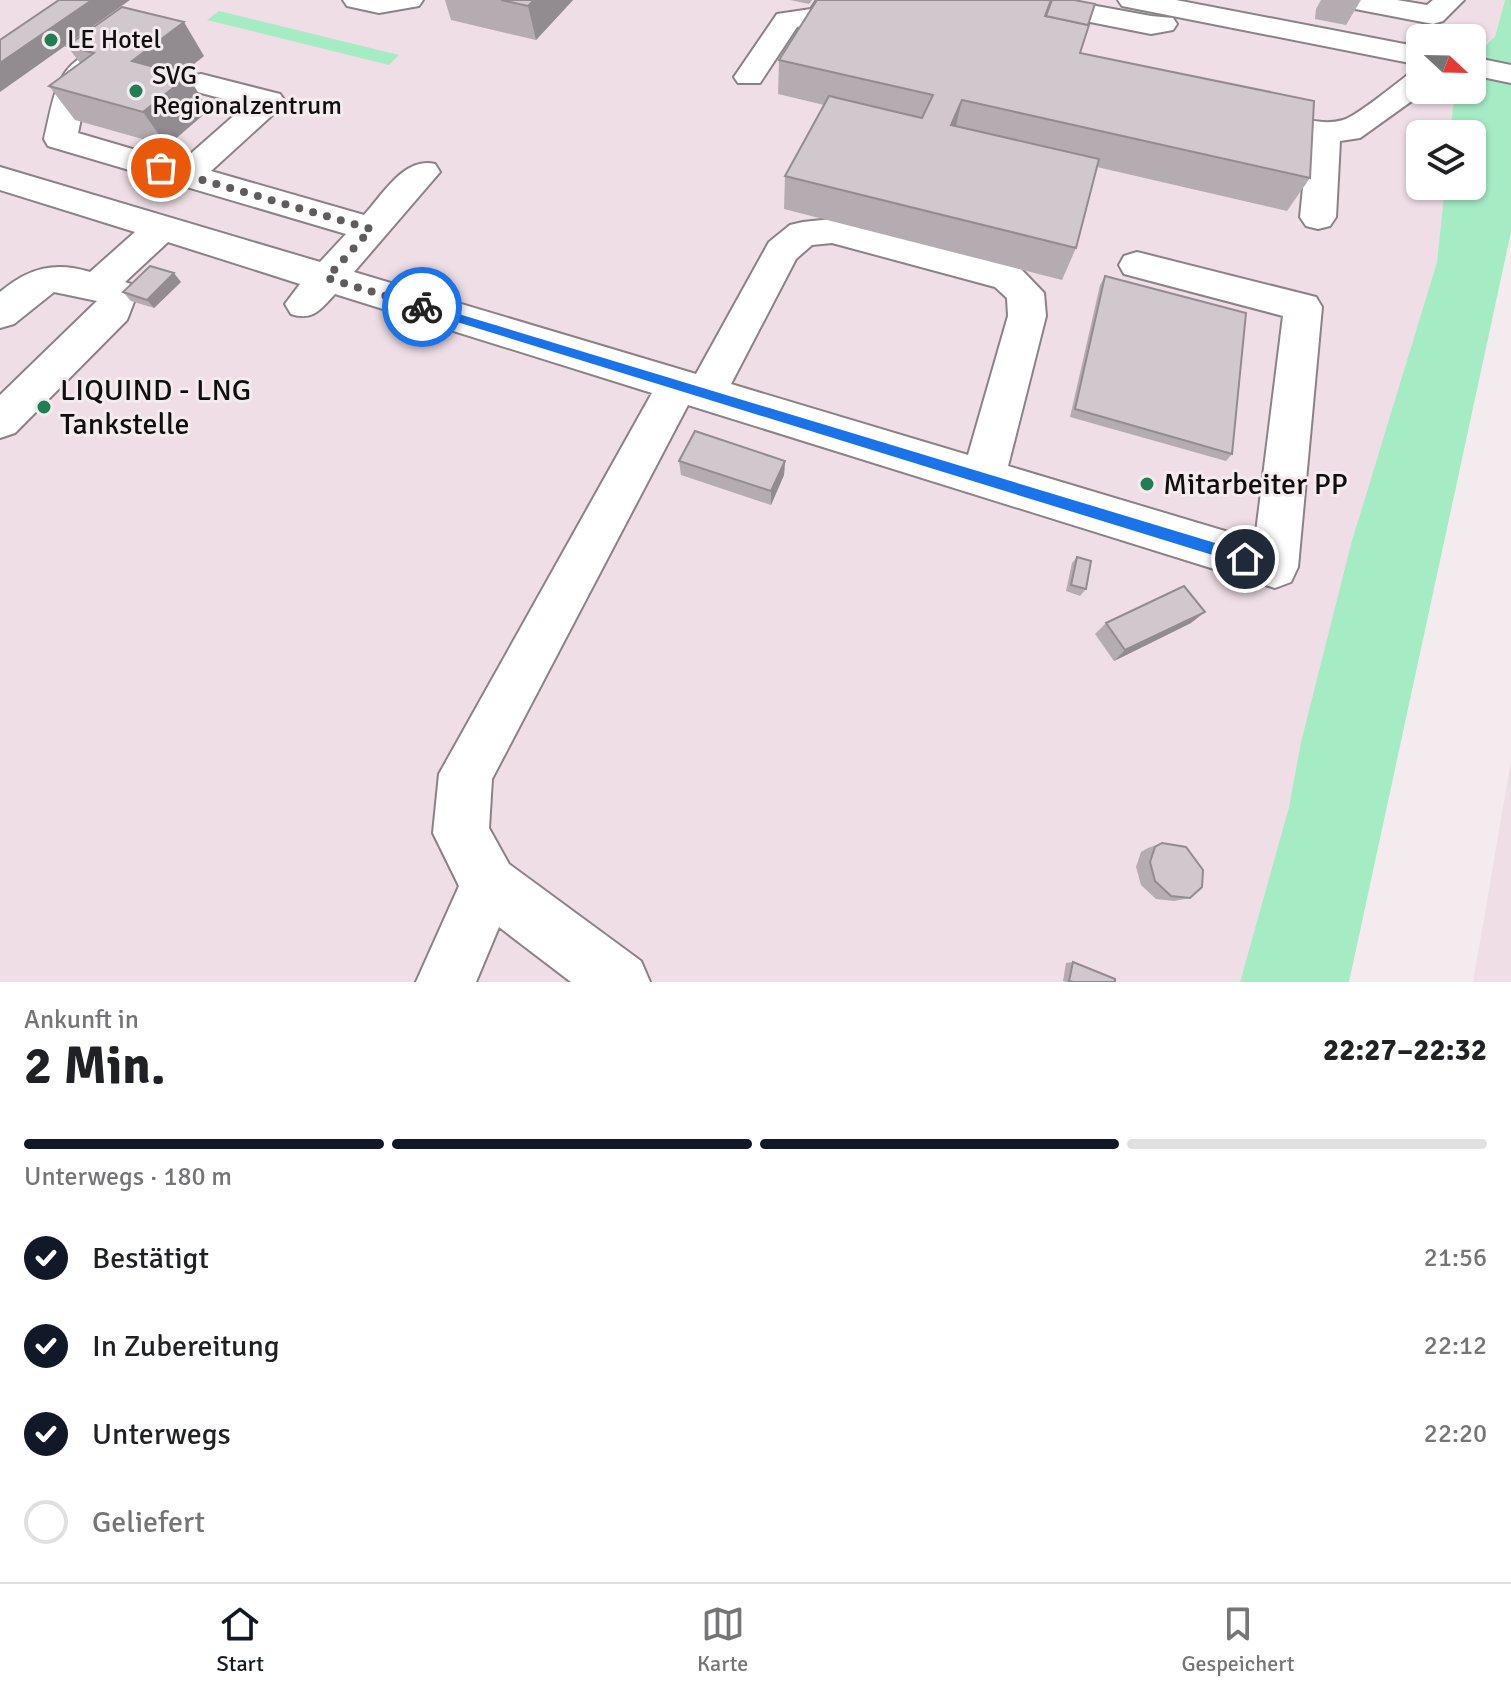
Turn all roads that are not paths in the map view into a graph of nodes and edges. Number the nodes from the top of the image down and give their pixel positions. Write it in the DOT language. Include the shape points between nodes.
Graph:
graph roads {
  1 [pos="357,0"];
  2 [pos="409,0"];
  3 [pos="1019,0"];
  4 [pos="1132,0"];
  5 [pos="1292,0"];
  6 [pos="1350,0"];
  7 [pos="830,11"];
  8 [pos="1197,13"];
  9 [pos="1439,18"];
  10 [pos="1248,23"];
  11 [pos="119,44"];
  12 [pos="1406,53"];
  13 [pos="1486,69"];
  14 [pos="1511,74"];
  15 [pos="749,77"];
  16 [pos="201,83"];
  17 [pos="1406,91"];
  18 [pos="1232,113"];
  19 [pos="1325,130"];
  20 [pos="60,139"];
  21 [pos="423,172"];
  22 [pos="186,176"];
  23 [pos="2,181"];
  24 [pos="1318,217"];
  25 [pos="161,228"];
  26 [pos="371,229"];
  27 [pos="1137,265"];
  28 [pos="96,288"];
  29 [pos="315,291"];
  30 [pos="0,314"];
  31 [pos="692,390"];
  32 [pos="0,421"];
  33 [pos="983,478"];
  34 [pos="489,884"];
  35 [pos="446,982"];
  36 [pos="620,982"];
  1 -- 2 [label="street" via="379,5"];
  3 -- 8 [label="street" via="1151,25 1185,21"];
  4 -- 8 [label="street"];
  5 -- 10 [label="street"];
  6 -- 9 [label="street"];
  7 -- 15 [label="street" via="787,20"];
  8 -- 10 [label="street"];
  10 -- 12 [label="street"];
  11 -- 20 [label="street" via="75,76"];
  13 -- 14 [label="street"];
  16 -- 22 [label="street" via="269,101"];
  17 -- 19 [label="street" via="1349,131"];
  18 -- 19 [label="street"];
  19 -- 24 [label="street"];
  20 -- 22 [label="street"];
  20 -- 23 [label="street"];
  21 -- 26 [label="street"];
  22 -- 26 [label="street"];
  23 -- 25 [label="street"];
  25 -- 28 [label="street"];
  25 -- 29 [label="street"];
  26 -- 29 [label="street"];
  27 -- 33 [label="street" via="1303,307 1275,567"];
  28 -- 30 [label="street" via="52,276 35,282"];
  28 -- 32 [label="street" via="118,294 114,310"];
  29 -- 31 [label="street"];
  31 -- 33 [label="street"];
  31 -- 33 [label="street" via="782,251 803,234 832,231 1007,277 1025,293 1027,316"];
  31 -- 34 [label="street" via="466,774 461,833"];
  34 -- 35 [label="street"];
  34 -- 36 [label="street"];
}
